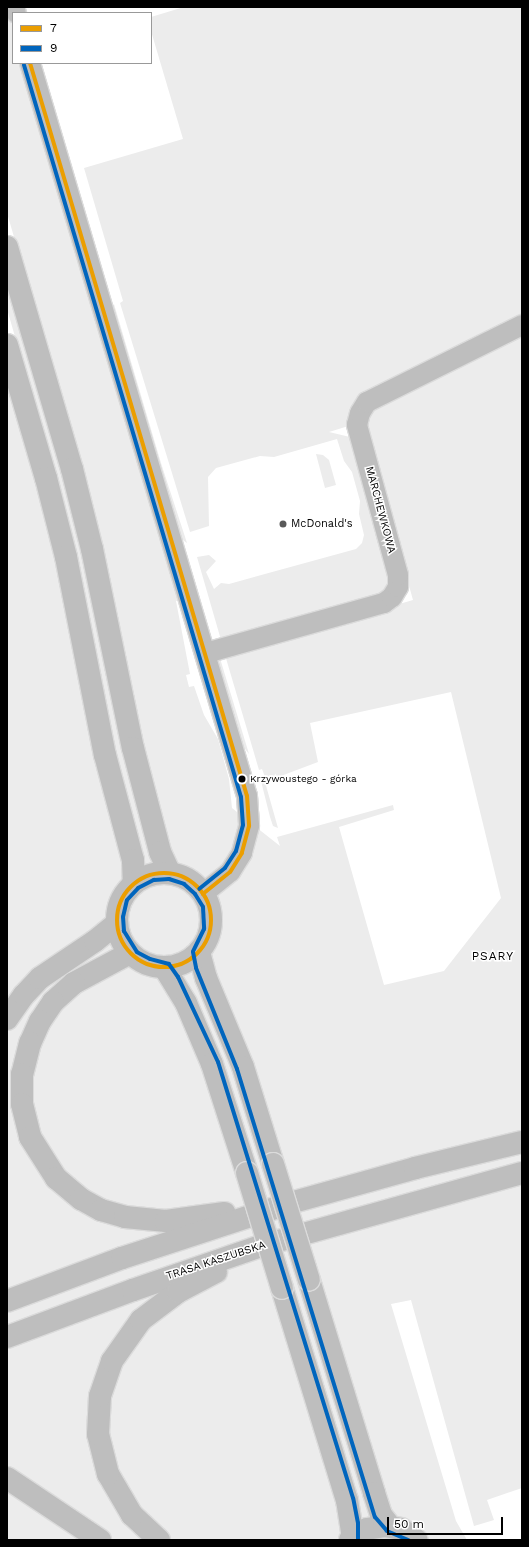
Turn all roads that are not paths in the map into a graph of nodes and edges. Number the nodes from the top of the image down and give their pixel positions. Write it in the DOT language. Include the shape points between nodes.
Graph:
graph roads {
  1 [pos="30,64"];
  2 [pos="7,247"];
  3 [pos="522,326"];
  4 [pos="7,346"];
  5 [pos="206,653"];
  6 [pos="170,873"];
  7 [pos="134,883"];
  8 [pos="203,894"];
  9 [pos="117,923"];
  10 [pos="199,952"];
  11 [pos="130,953"];
  12 [pos="164,967"];
  13 [pos="7,1019"];
  14 [pos="522,1142"];
  15 [pos="522,1173"];
  16 [pos="290,1203"];
  17 [pos="264,1245"];
  18 [pos="7,1301"];
  19 [pos="7,1337"];
  20 [pos="7,1478"];
  21 [pos="390,1526"];
  22 [pos="351,1539"];
  23 [pos="100,1540"];
  24 [pos="159,1540"];
  25 [pos="417,1540"];
  1 -- 5 [label="street"];
  2 -- 6 [label="main road" via="72,469 92,549 133,748 160,852"];
  3 -- 5 [label="street, MARCHEWKOWA" via="367,402 360,412 357,425 398,575 398,587 392,597 384,603"];
  4 -- 7 [label="main road" via="46,478 66,557 105,755 133,860"];
  5 -- 8 [label="street" via="243,780 249,820 247,841 239,859 230,872"];
  6 -- 7 [label="main road" via="152,874"];
  6 -- 8 [label="main road" via="192,882"];
  7 -- 9 [label="main road" via="120,902"];
  8 -- 10 [label="main road" via="210,912 211,924 206,942"];
  9 -- 11 [label="main road" via="121,941"];
  9 -- 13 [label="main road" via="40,978"];
  10 -- 12 [label="main road" via="183,964"];
  10 -- 21 [label="main road, bridge" via="206,978 243,1068 381,1515"];
  11 -- 12 [label="main road" via="148,965"];
  11 -- 16 [label="main road" via="87,974 66,990 47,1011 35,1032 24,1063 22,1095 26,1126 40,1157 56,1178 81,1199 101,1210 125,1217 166,1221"];
  12 -- 22 [label="main road, bridge" via="186,1003 212,1064 347,1500"];
  14 -- 16 [label="main road" via="415,1168"];
  15 -- 17 [label="main road, TRASA KASZUBSKA"];
  16 -- 18 [label="main road" via="122,1258"];
  17 -- 19 [label="main road, TRASA KASZUBSKA"];
  17 -- 24 [label="main road" via="178,1292 152,1310 126,1338 108,1368 98,1414 98,1434 105,1465 125,1506 140,1525"];
  20 -- 23 [label="main road"];
  21 -- 22 [label="main road" via="367,1529"];
  21 -- 25 [label="main road" via="406,1531"];
}
